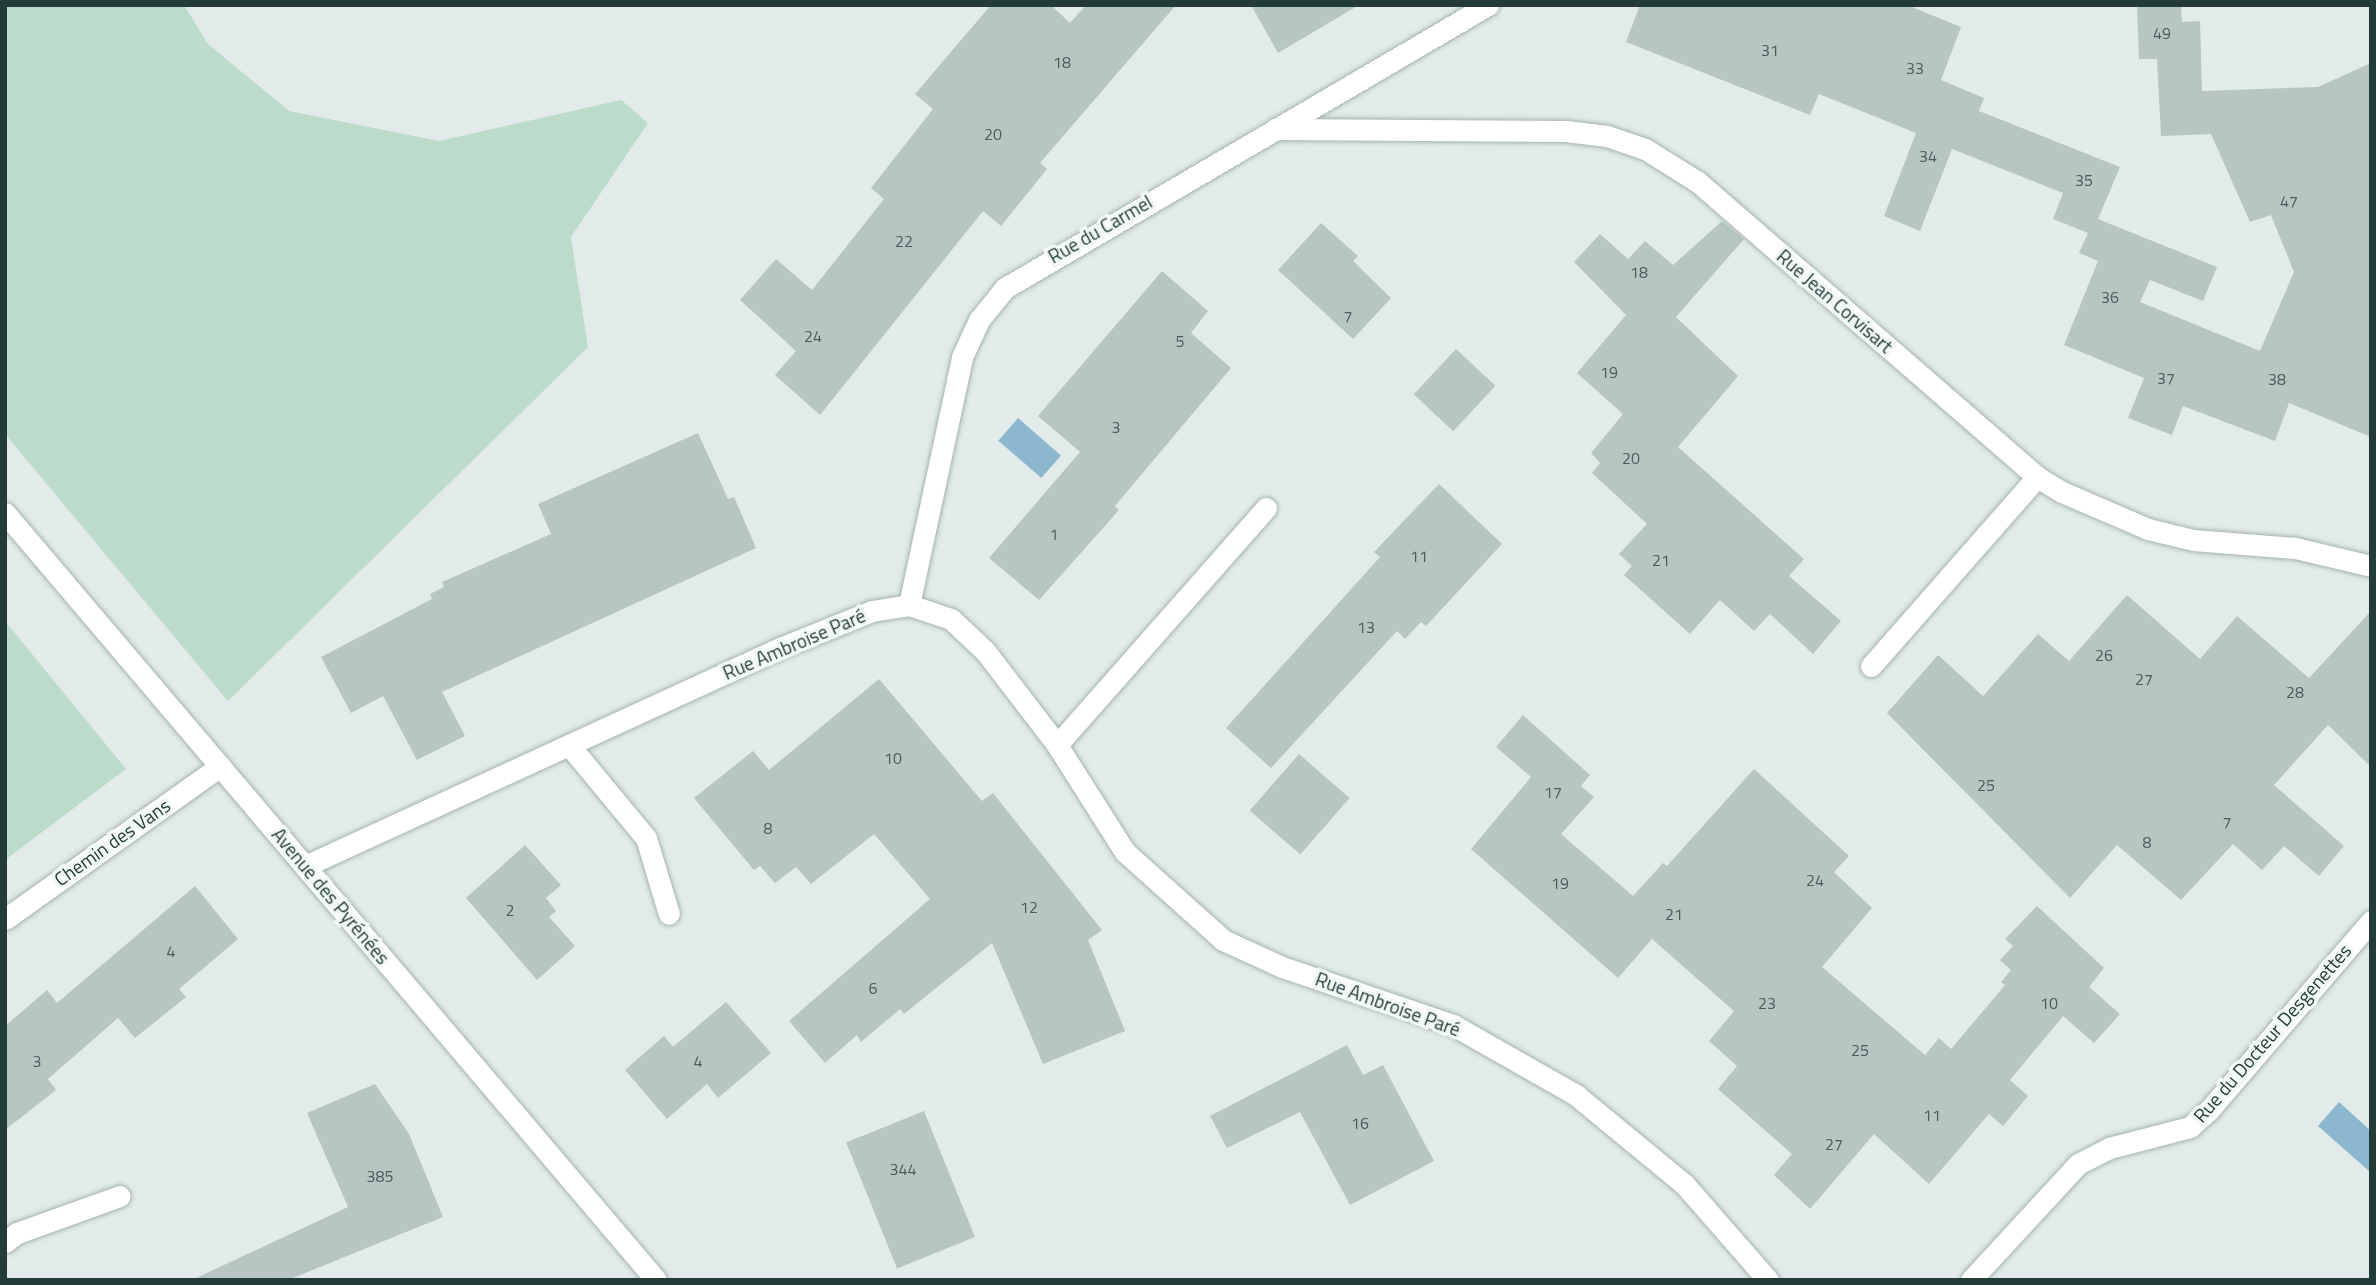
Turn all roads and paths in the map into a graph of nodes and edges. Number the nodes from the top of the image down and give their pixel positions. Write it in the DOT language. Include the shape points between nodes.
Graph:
graph roads {
  1 [pos="1488,5"];
  2 [pos="1275,129"];
  3 [pos="2037,477"];
  4 [pos="1266,509"];
  5 [pos="5,513"];
  6 [pos="2371,566"];
  7 [pos="909,606"];
  8 [pos="1871,666"];
  9 [pos="1057,744"];
  10 [pos="569,745"];
  11 [pos="220,766"];
  12 [pos="305,866"];
  13 [pos="669,914"];
  14 [pos="5,919"];
  15 [pos="2371,921"];
  16 [pos="120,1196"];
  17 [pos="5,1242"];
  18 [pos="656,1280"];
  19 [pos="1768,1280"];
  20 [pos="1971,1280"];
  1 -- 2 [label="street, Rue du Carmel"];
  2 -- 3 [label="street, Rue Jean Corvisart" via="1566,131 1607,136 1645,149 1698,182"];
  2 -- 7 [label="street, Rue du Carmel" via="1048,259 1004,288 979,320 962,357"];
  3 -- 6 [label="street, Rue Jean Corvisart" via="2104,513 2148,529 2193,540 2295,548"];
  3 -- 8 [label="street"];
  4 -- 9 [label="street"];
  5 -- 11 [label="street, Avenue des Pyrénées"];
  7 -- 9 [label="street, Rue Ambroise Paré" via="951,619 985,651"];
  7 -- 10 [label="street, Rue Ambroise Paré" via="872,611 780,648"];
  9 -- 19 [label="street, Rue Ambroise Paré" via="1125,852 1223,940 1282,967 1453,1025 1576,1095 1685,1185"];
  10 -- 12 [label="street, Rue Ambroise Paré"];
  10 -- 13 [label="street" via="646,838"];
  11 -- 12 [label="street, Avenue des Pyrénées"];
  11 -- 14 [label="street, Chemin des Vans"];
  12 -- 18 [label="street, Avenue des Pyrénées"];
  15 -- 20 [label="street, Rue du Docteur Desgenettes" via="2190,1127 2109,1148 2078,1164"];
  16 -- 17 [label="street" via="17,1233"];
}
